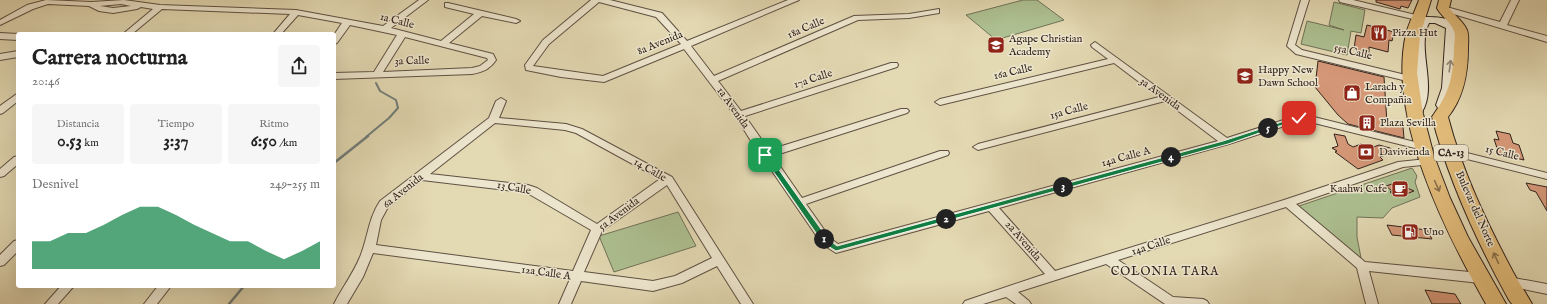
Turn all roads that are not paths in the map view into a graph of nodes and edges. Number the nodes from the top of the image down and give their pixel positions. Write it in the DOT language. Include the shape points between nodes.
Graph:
graph roads {
  1 [pos="424,0"];
  2 [pos="596,0"];
  3 [pos="601,0"];
  4 [pos="795,0"];
  5 [pos="1304,0"];
  6 [pos="1343,0"];
  7 [pos="1425,0"];
  8 [pos="1515,0"];
  9 [pos="1444,4"];
  10 [pos="448,5"];
  11 [pos="160,7"];
  12 [pos="936,11"];
  13 [pos="296,12"];
  14 [pos="480,13"];
  15 [pos="1417,18"];
  16 [pos="348,21"];
  17 [pos="516,21"];
  18 [pos="0,23"];
  19 [pos="1503,26"];
  20 [pos="385,29"];
  21 [pos="129,32"];
  22 [pos="279,32"];
  23 [pos="402,34"];
  24 [pos="0,36"];
  25 [pos="16,37"];
  26 [pos="336,38"];
  27 [pos="1547,38"];
  28 [pos="442,44"];
  29 [pos="686,45"];
  30 [pos="1095,45"];
  31 [pos="14,54"];
  32 [pos="0,57"];
  33 [pos="1115,60"];
  34 [pos="894,65"];
  35 [pos="489,66"];
  36 [pos="377,74"];
  37 [pos="336,76"];
  38 [pos="1411,78"];
  39 [pos="713,80"];
  40 [pos="16,98"];
  41 [pos="1166,98"];
  42 [pos="501,101"];
  43 [pos="940,102"];
  44 [pos="0,111"];
  45 [pos="904,111"];
  46 [pos="739,115"];
  47 [pos="1415,115"];
  48 [pos="1440,118"];
  49 [pos="493,120"];
  50 [pos="1226,142"];
  51 [pos="978,147"];
  52 [pos="1451,152"];
  53 [pos="944,153"];
  54 [pos="765,155"];
  55 [pos="1425,155"];
  56 [pos="0,161"];
  57 [pos="16,161"];
  58 [pos="0,174"];
  59 [pos="421,176"];
  60 [pos="1547,176"];
  61 [pos="668,179"];
  62 [pos="799,203"];
  63 [pos="1288,203"];
  64 [pos="992,207"];
  65 [pos="597,229"];
  66 [pos="16,246"];
  67 [pos="369,248"];
  68 [pos="1465,248"];
  69 [pos="836,249"];
  70 [pos="718,260"];
  71 [pos="1109,260"];
  72 [pos="0,262"];
  73 [pos="1362,266"];
  74 [pos="1053,276"];
  75 [pos="577,277"];
  76 [pos="1480,278"];
  77 [pos="1508,282"];
  78 [pos="66,288"];
  79 [pos="163,288"];
  80 [pos="1547,289"];
  81 [pos="1008,292"];
  82 [pos="51,304"];
  83 [pos="150,304"];
  84 [pos="340,304"];
  85 [pos="565,304"];
  86 [pos="747,304"];
  87 [pos="969,304"];
  88 [pos="1025,304"];
  89 [pos="1203,304"];
  90 [pos="1372,304"];
  91 [pos="1496,304"];
  92 [pos="1501,304"];
  93 [pos="1522,304"];
  1 -- 20 [label="street"];
  2 -- 29 [label="street, 8a Avenida" via="546,42 529,68 604,79"];
  3 -- 29 [label="street, 1a Avenida" via="657,14"];
  4 -- 29 [label="street, 8a Avenida"];
  5 -- 38 [label="street, 55a Calle" via="1291,46 1299,52"];
  6 -- 15 [label="street"];
  7 -- 15 [label="highway, CA-13"];
  8 -- 19 [label="street"];
  9 -- 19 [label="street"];
  9 -- 48 [label="highway" via="1460,30 1461,59 1453,97"];
  10 -- 14 [label="street"];
  11 -- 13 [label="street, 1a Calle"];
  11 -- 18 [label="street, 1a Calle" via="143,6 109,11 98,9 91,4 39,4"];
  11 -- 21 [label="street"];
  12 -- 39 [label="street, 18a Calle" via="909,16 857,18"];
  13 -- 16 [label="street, 1a Calle"];
  13 -- 22 [label="street"];
  14 -- 17 [label="street"];
  14 -- 28 [label="street"];
  15 -- 38 [label="highway, CA-13" via="1411,44"];
  16 -- 20 [label="street, 1a Calle"];
  16 -- 26 [label="street"];
  19 -- 27 [label="street"];
  20 -- 23 [label="street, 1a Calle"];
  23 -- 28 [label="street, 1a Calle"];
  23 -- 36 [label="street"];
  24 -- 25 [label="street"];
  28 -- 35 [label="street, 1a Calle" via="490,56 492,60"];
  29 -- 39 [label="street, 1a Avenida"];
  30 -- 33 [label="street, 3a Avenida"];
  31 -- 32 [label="street"];
  33 -- 41 [label="street, 3a Avenida"];
  33 -- 43 [label="street, 16a Calle"];
  34 -- 46 [label="street, 17a Calle"];
  35 -- 36 [label="street, 3a Calle" via="472,71"];
  36 -- 37 [label="street, 3a Calle"];
  38 -- 47 [label="highway, CA-13"];
  39 -- 46 [label="street, 1a Avenida"];
  40 -- 44 [label="street"];
  41 -- 50 [label="street, 3a Avenida"];
  41 -- 51 [label="street, 15a Calle"];
  42 -- 49 [label="street, 6a Avenida"];
  45 -- 54 [label="street"];
  46 -- 54 [label="street, 1a Avenida"];
  48 -- 47 [label="main road, one-way" via="1448,88 1453,31 1452,26 1432,19 1426,20 1422,25 1419,40 1421,75"];
  47 -- 55 [label="highway, CA-13"];
  48 -- 52 [label="highway, Bulevar del Norte / CA-13"];
  49 -- 59 [label="street, 6a Avenida"];
  49 -- 61 [label="street, 14 Calle" via="566,127"];
  50 -- 55 [label="street, 14a Calle A" via="1299,118 1306,118"];
  50 -- 64 [label="street, 14a Calle A"];
  52 -- 60 [label="street, 15 Calle"];
  77 -- 52 [label="highway, Bulevar del Norte / CA-13, one-way" via="1468,196"];
  53 -- 62 [label="street"];
  54 -- 62 [label="street, 1a Avenida"];
  55 -- 63 [label="street, 14a Calle"];
  55 -- 68 [label="highway, CA-13, one-way"];
  56 -- 57 [label="street"];
  57 -- 58 [label="street"];
  59 -- 65 [label="street, 13 Calle" via="524,188"];
  59 -- 67 [label="street, 6a Avenida" via="384,204 376,215"];
  61 -- 65 [label="street, 5a Avenida"];
  61 -- 70 [label="street, 14 Calle"];
  62 -- 69 [label="street, 1a Avenida" via="826,241"];
  63 -- 71 [label="street, 14a Calle"];
  63 -- 73 [label="street"];
  64 -- 69 [label="street, 14a Calle A"];
  64 -- 74 [label="street, 2a Avenida"];
  65 -- 75 [label="street, 5a Avenida"];
  66 -- 72 [label="street"];
  67 -- 75 [label="street, 12a Calle A"];
  67 -- 84 [label="street, 6a Avenida" via="355,283"];
  68 -- 76 [label="highway, CA-13"];
  68 -- 92 [label="highway"];
  70 -- 75 [label="street, 12a Calle A" via="678,280 653,286"];
  70 -- 86 [label="street, 14 Calle"];
  71 -- 74 [label="street, 14a Calle"];
  71 -- 89 [label="street" via="1171,302"];
  73 -- 76 [label="street"];
  73 -- 90 [label="street"];
  74 -- 81 [label="street, 14a Calle"];
  75 -- 85 [label="street, 5a Avenida"];
  76 -- 91 [label="highway, CA-13"];
  77 -- 80 [label="street"];
  77 -- 93 [label="highway, Bulevar del Norte / CA-13"];
  78 -- 82 [label="street"];
  79 -- 83 [label="street"];
  81 -- 87 [label="street, 14a Calle"];
  81 -- 88 [label="street"];
}
